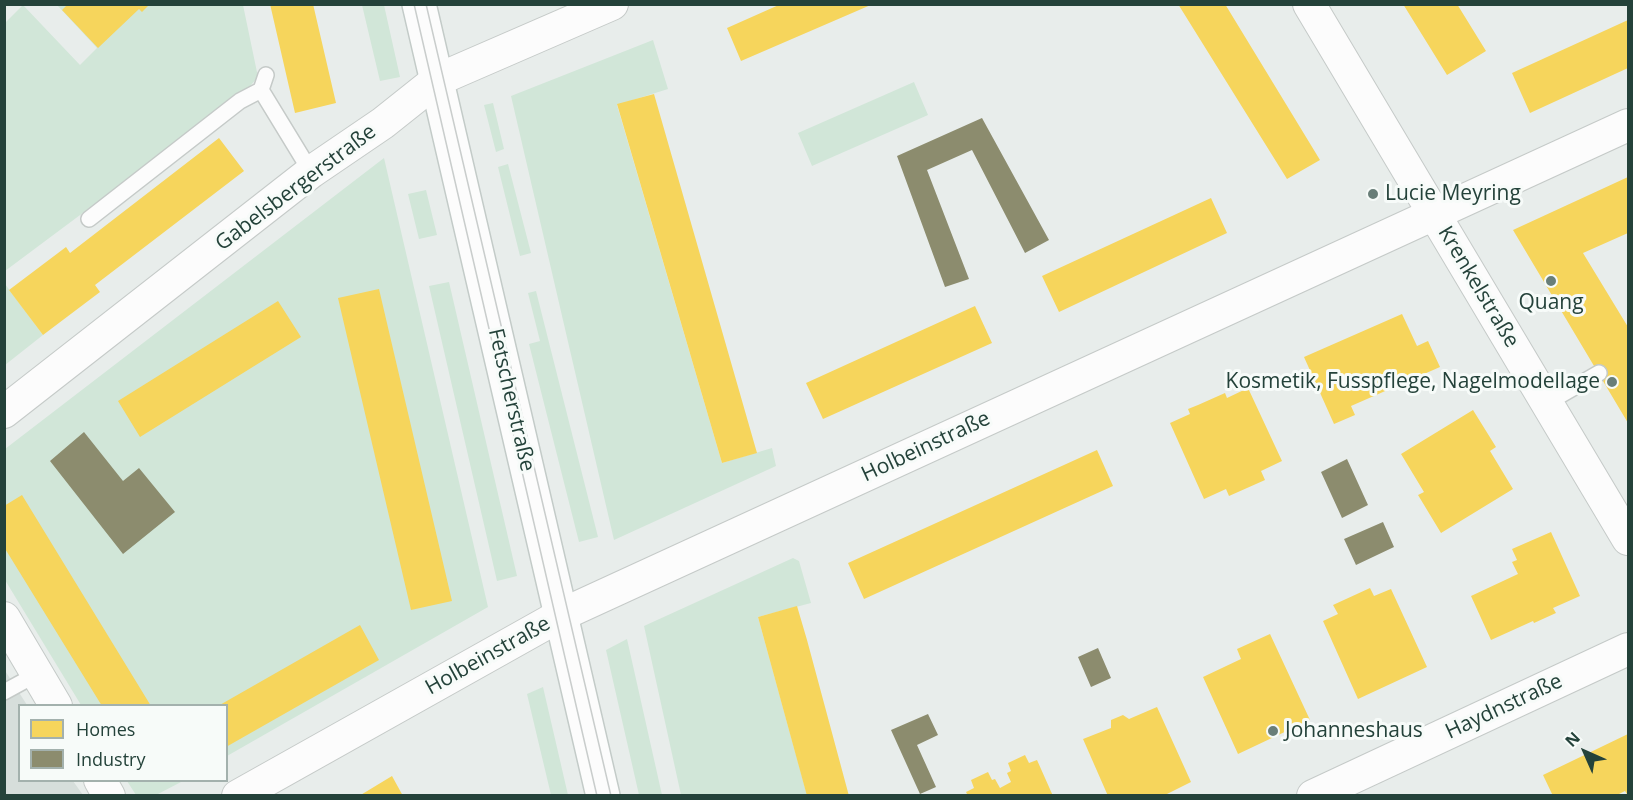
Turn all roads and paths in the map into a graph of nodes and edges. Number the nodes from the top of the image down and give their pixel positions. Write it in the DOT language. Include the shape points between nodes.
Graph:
graph roads {
  1 [pos="419,4"];
  2 [pos="612,4"];
  3 [pos="1308,4"];
  4 [pos="266,75"];
  5 [pos="437,81"];
  6 [pos="261,90"];
  7 [pos="1629,125"];
  8 [pos="311,172"];
  9 [pos="1434,214"];
  10 [pos="89,219"];
  11 [pos="1599,373"];
  12 [pos="1547,403"];
  13 [pos="4,412"];
  14 [pos="1629,539"];
  15 [pos="561,615"];
  16 [pos="4,618"];
  17 [pos="1629,649"];
  18 [pos="37,674"];
  19 [pos="4,692"];
  20 [pos="55,704"];
  21 [pos="101,782"];
  22 [pos="1326,793"];
  23 [pos="109,795"];
  24 [pos="238,795"];
  25 [pos="603,795"];
  1 -- 5 [label="main road, Fetscherstraße"];
  2 -- 5 [label="street, Gabelsbergerstraße"];
  3 -- 9 [label="street, Krenkelstraße"];
  4 -- 6 [label="lane"];
  5 -- 8 [label="street, Gabelsbergerstraße"];
  5 -- 15 [label="main road, Fetscherstraße"];
  6 -- 8 [label="lane"];
  6 -- 10 [label="lane" via="240,101"];
  7 -- 9 [label="street, Holbeinstraße"];
  8 -- 13 [label="street, Gabelsbergerstraße"];
  9 -- 12 [label="street, Krenkelstraße"];
  9 -- 15 [label="street, Holbeinstraße"];
  11 -- 12 [label="lane"];
  12 -- 14 [label="street, Krenkelstraße"];
  15 -- 24 [label="street, Holbeinstraße"];
  15 -- 25 [label="main road, Fetscherstraße"];
  16 -- 18 [label="street"];
  17 -- 22 [label="street, Haydnstraße"];
  18 -- 19 [label="lane"];
  18 -- 20 [label="street"];
  21 -- 23 [label="street"];
}
